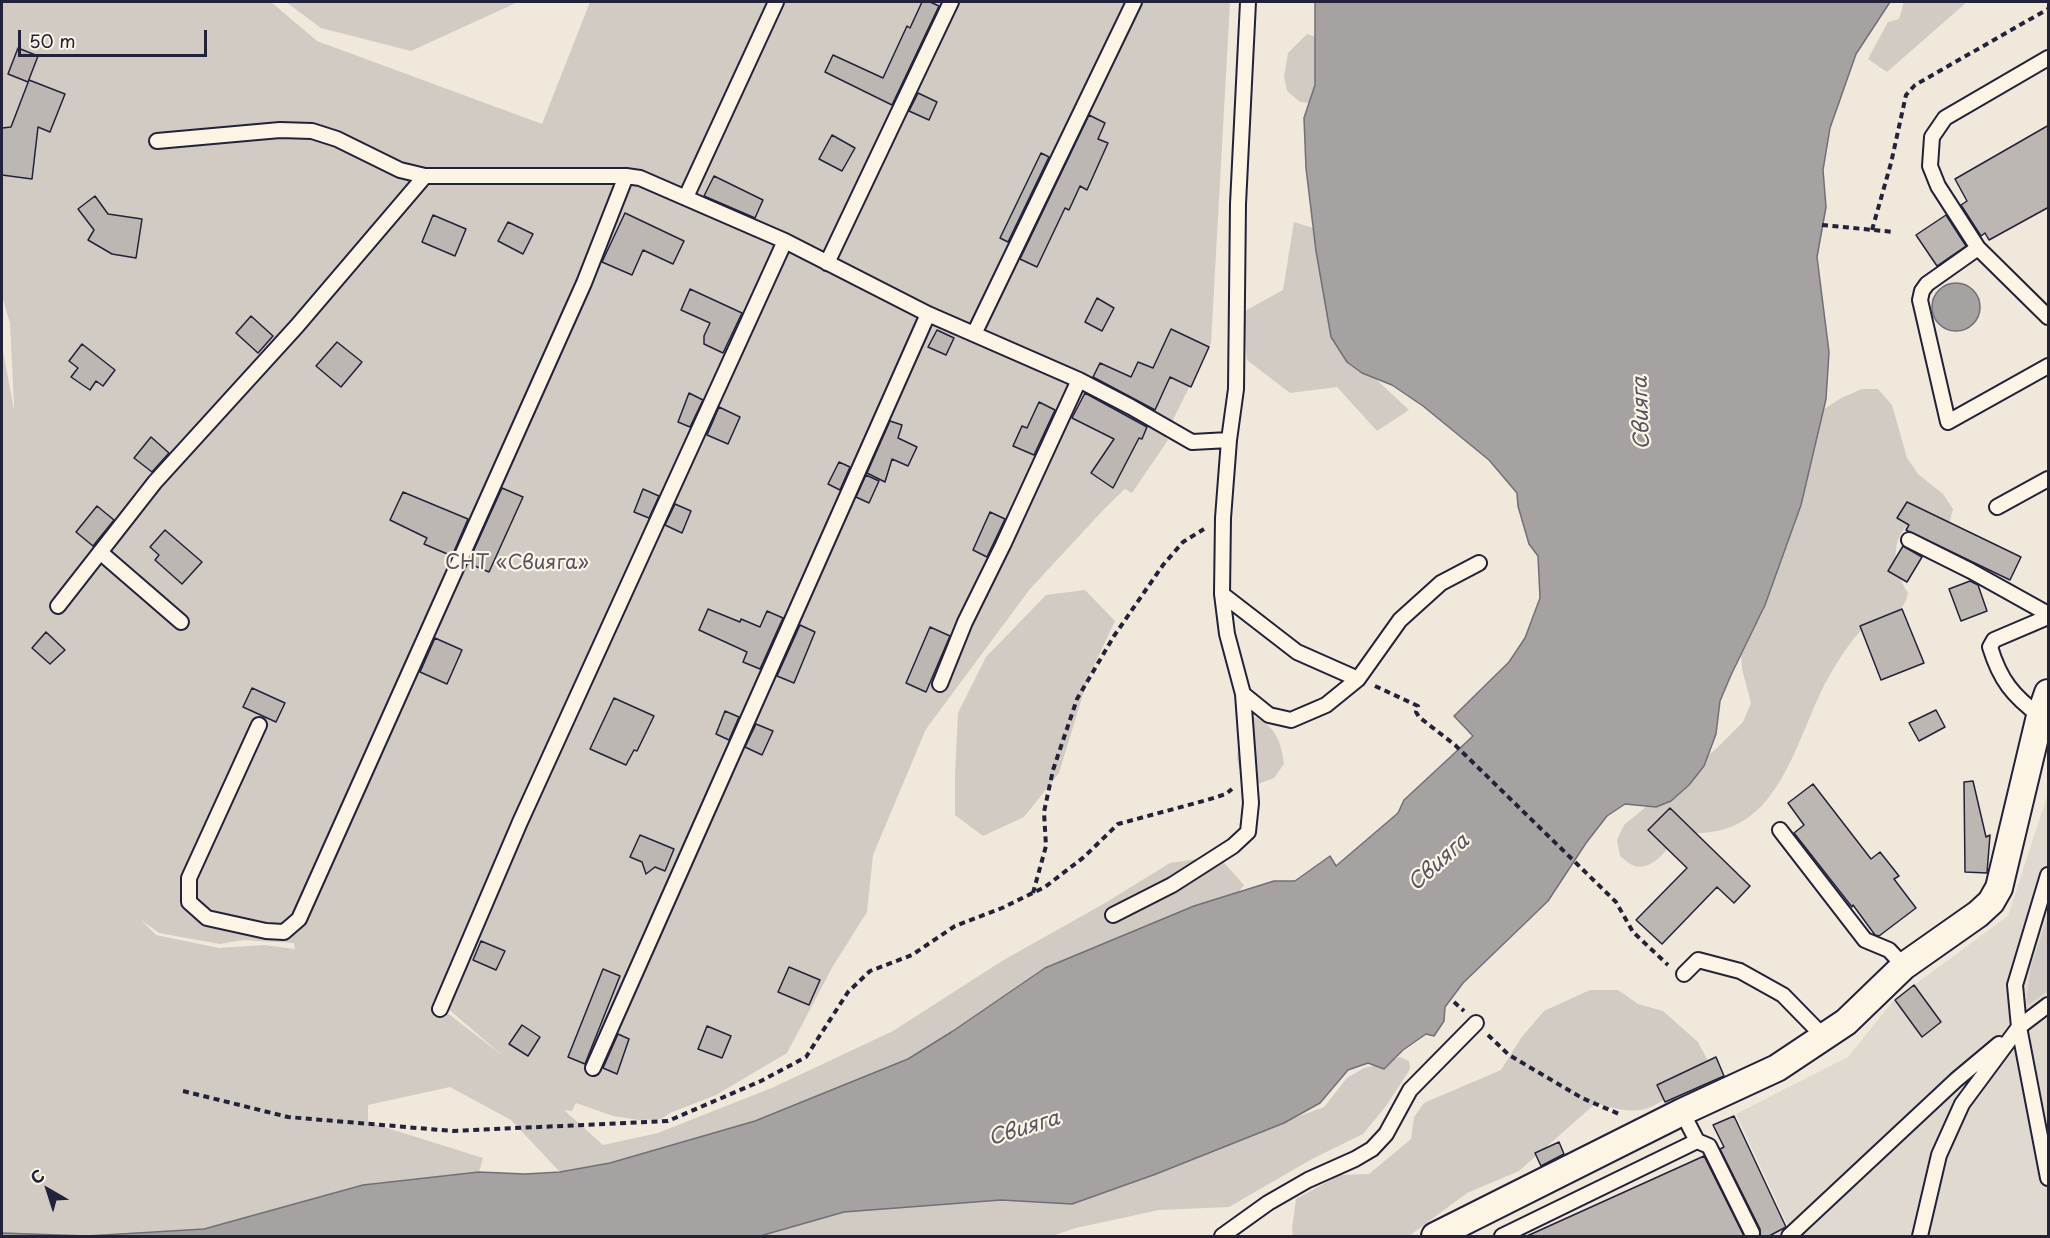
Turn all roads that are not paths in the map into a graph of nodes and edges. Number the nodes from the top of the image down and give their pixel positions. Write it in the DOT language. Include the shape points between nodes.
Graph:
graph roads {
  1 [pos="776,2"];
  2 [pos="951,2"];
  3 [pos="1134,2"];
  4 [pos="1248,2"];
  5 [pos="2049,58"];
  6 [pos="157,141"];
  7 [pos="425,176"];
  8 [pos="626,176"];
  9 [pos="686,196"];
  10 [pos="785,241"];
  11 [pos="1978,248"];
  12 [pos="827,263"];
  13 [pos="928,314"];
  14 [pos="2049,316"];
  15 [pos="974,334"];
  16 [pos="2049,366"];
  17 [pos="1078,380"];
  18 [pos="1229,440"];
  19 [pos="2049,479"];
  20 [pos="1997,507"];
  21 [pos="1909,540"];
  22 [pos="100,552"];
  23 [pos="1479,564"];
  24 [pos="1222,594"];
  25 [pos="58,606"];
  26 [pos="2049,616"];
  27 [pos="182,622"];
  28 [pos="1358,679"];
  29 [pos="940,684"];
  30 [pos="1243,694"];
  31 [pos="2044,705"];
  32 [pos="259,725"];
  33 [pos="1780,830"];
  34 [pos="2049,875"];
  35 [pos="1113,915"];
  36 [pos="1904,966"];
  37 [pos="1684,974"];
  38 [pos="2049,1005"];
  39 [pos="440,1009"];
  40 [pos="1476,1023"];
  41 [pos="2019,1027"];
  42 [pos="1825,1038"];
  43 [pos="593,1068"];
  44 [pos="1682,1112"];
  45 [pos="1697,1141"];
  46 [pos="2049,1178"];
  47 [pos="1752,1233"];
  48 [pos="1222,1236"];
  49 [pos="1435,1236"];
  50 [pos="1502,1236"];
  51 [pos="1790,1236"];
  52 [pos="1920,1236"];
  1 -- 9 [label="lane"];
  2 -- 12 [label="lane"];
  3 -- 15 [label="lane"];
  4 -- 18 [label="lane" via="1238,204 1236,389"];
  5 -- 11 [label="lane" via="1945,118 1932,137 1930,166 1938,186"];
  6 -- 7 [label="lane" via="280,130 312,131 400,170"];
  7 -- 8 [label="lane"];
  7 -- 22 [label="lane" via="297,326 155,482"];
  8 -- 9 [label="lane"];
  8 -- 32 [label="lane" via="584,283 299,919 284,932 207,918 189,902 189,878"];
  9 -- 10 [label="lane"];
  10 -- 12 [label="lane"];
  10 -- 39 [label="lane" via="520,822"];
  11 -- 14 [label="lane"];
  11 -- 16 [label="lane" via="1927,284 1920,300 1948,422"];
  12 -- 13 [label="lane"];
  13 -- 15 [label="lane"];
  13 -- 43 [label="lane"];
  15 -- 17 [label="lane"];
  17 -- 18 [label="lane" via="1192,442"];
  17 -- 29 [label="lane"];
  18 -- 24 [label="lane"];
  19 -- 20 [label="lane"];
  21 -- 26 [label="lane"];
  22 -- 25 [label="lane"];
  22 -- 27 [label="lane"];
  23 -- 28 [label="lane" via="1441,583 1400,620"];
  24 -- 28 [label="lane" via="1297,652"];
  24 -- 30 [label="lane" via="1227,634"];
  26 -- 31 [label="lane" via="1994,640 1990,647 2007,687 2021,702"];
  28 -- 30 [label="lane" via="1326,705 1291,720 1269,715"];
  30 -- 35 [label="lane" via="1251,803 1248,832 1172,885"];
  31 -- 36 [label="street" via="1999,888 1978,914"];
  33 -- 36 [label="lane" via="1865,940 1889,950"];
  34 -- 41 [label="lane" via="2015,985"];
  36 -- 42 [label="street"];
  37 -- 42 [label="lane" via="1698,960 1740,971 1783,995"];
  38 -- 41 [label="lane"];
  40 -- 48 [label="lane" via="1410,1090 1386,1134 1372,1149 1268,1203"];
  41 -- 46 [label="lane"];
  41 -- 51 [label="lane" via="1956,1080"];
  41 -- 52 [label="lane" via="1962,1104 1939,1155"];
  42 -- 44 [label="street" via="1777,1068"];
  44 -- 45 [label="lane"];
  44 -- 49 [label="street"];
  45 -- 47 [label="lane" via="1709,1146"];
  45 -- 50 [label="lane"];
}
